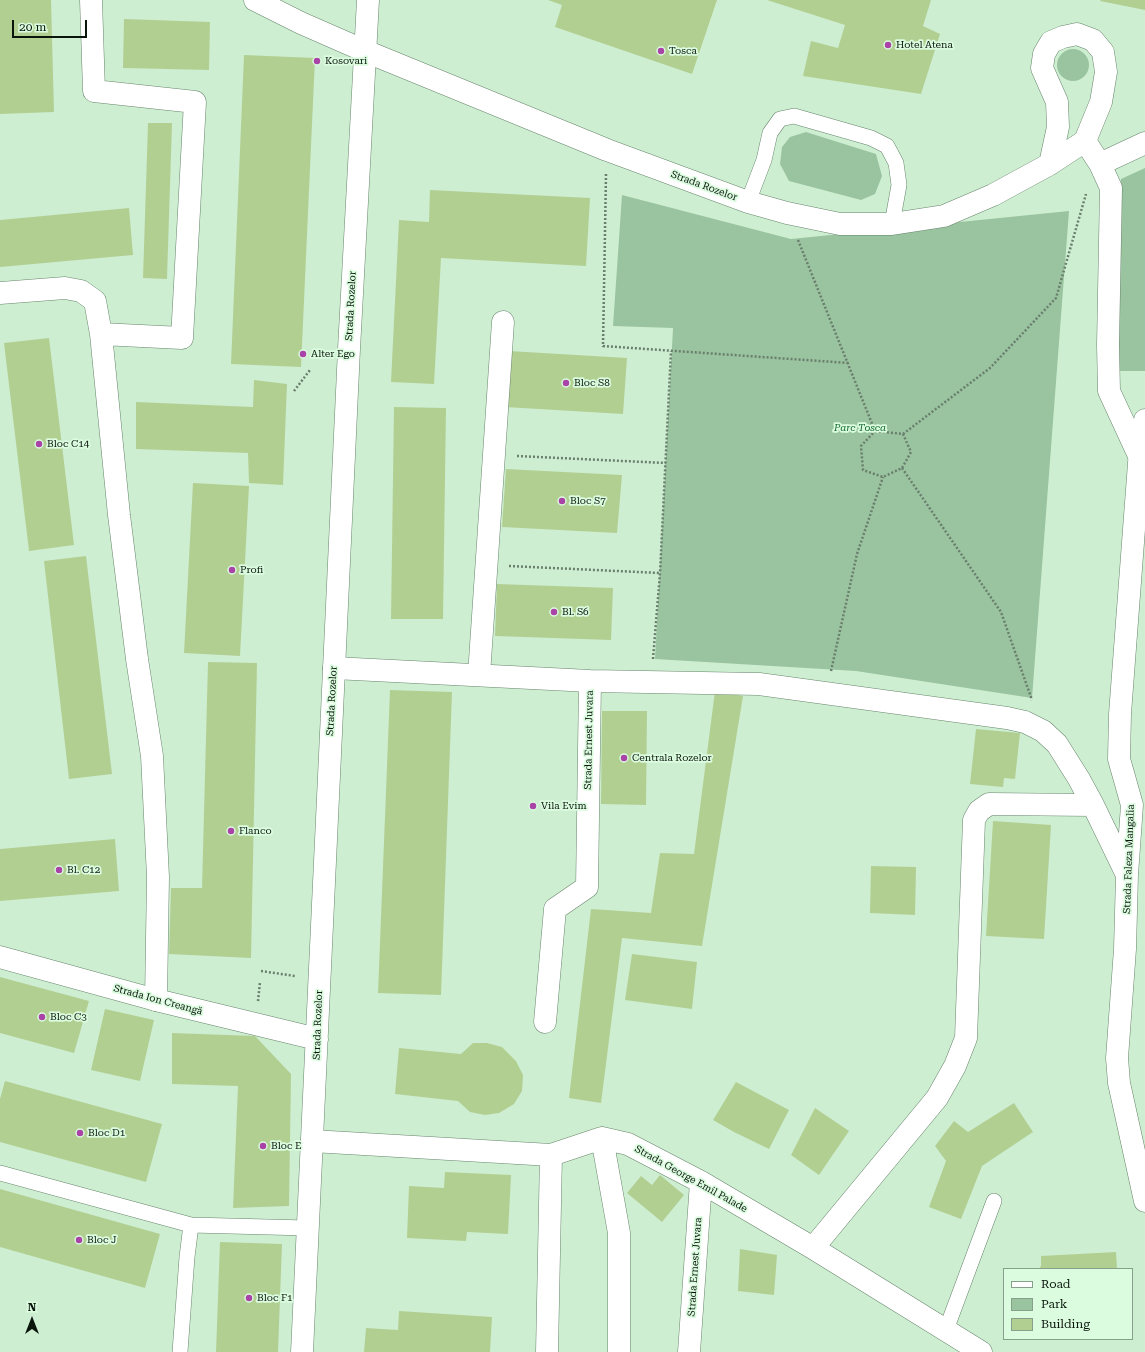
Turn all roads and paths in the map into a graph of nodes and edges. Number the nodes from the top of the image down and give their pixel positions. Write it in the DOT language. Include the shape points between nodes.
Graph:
graph roads {
  1 [pos="91,0"];
  2 [pos="255,0"];
  3 [pos="368,0"];
  4 [pos="365,51"];
  5 [pos="1085,141"];
  6 [pos="1145,143"];
  7 [pos="606,150"];
  8 [pos="1050,164"];
  9 [pos="1100,164"];
  10 [pos="748,202"];
  11 [pos="787,213"];
  12 [pos="892,224"];
  13 [pos="0,293"];
  14 [pos="503,322"];
  15 [pos="100,334"];
  16 [pos="671,351"];
  17 [pos="849,363"];
  18 [pos="310,370"];
  19 [pos="294,391"];
  20 [pos="1145,420"];
  21 [pos="875,431"];
  22 [pos="903,434"];
  23 [pos="494,455"];
  24 [pos="1140,458"];
  25 [pos="666,463"];
  26 [pos="902,468"];
  27 [pos="884,477"];
  28 [pos="487,565"];
  29 [pos="660,573"];
  30 [pos="334,668"];
  31 [pos="479,675"];
  32 [pos="590,681"];
  33 [pos="651,681"];
  34 [pos="826,693"];
  35 [pos="1043,731"];
  36 [pos="1093,805"];
  37 [pos="1128,875"];
  38 [pos="0,957"];
  39 [pos="261,971"];
  40 [pos="301,977"];
  41 [pos="260,982"];
  42 [pos="156,1000"];
  43 [pos="258,1002"];
  44 [pos="545,1022"];
  45 [pos="317,1039"];
  46 [pos="602,1138"];
  47 [pos="312,1141"];
  48 [pos="551,1155"];
  49 [pos="0,1173"];
  50 [pos="701,1182"];
  51 [pos="994,1201"];
  52 [pos="1145,1201"];
  53 [pos="191,1225"];
  54 [pos="307,1228"];
  55 [pos="813,1248"];
  56 [pos="946,1330"];
  57 [pos="180,1352"];
  58 [pos="302,1352"];
  59 [pos="547,1352"];
  60 [pos="618,1352"];
  61 [pos="689,1352"];
  62 [pos="948,1352"];
  63 [pos="981,1352"];
  1 -- 15 [label="street" via="94,92 195,102 182,338"];
  2 -- 4 [label="street, Strada Rozelor"];
  3 -- 4 [label="street"];
  4 -- 7 [label="street, Strada Rozelor"];
  4 -- 30 [label="street, Strada Rozelor"];
  5 -- 8 [label="street, Strada Rozelor"];
  5 -- 8 [label="street" via="1101,102 1106,72 1103,52 1093,40 1076,34 1051,42 1044,54 1042,68 1057,102 1058,127"];
  5 -- 9 [label="street"];
  6 -- 9 [label="street"];
  7 -- 10 [label="street, Strada Rozelor"];
  7 -- 16 [label="path" via="603,346"];
  8 -- 12 [label="street, Strada Rozelor" via="993,195 944,216"];
  9 -- 22 [label="path" via="1085,196 1056,298 990,368"];
  9 -- 24 [label="street" via="1111,188 1109,391"];
  10 -- 11 [label="street, Strada Rozelor"];
  10 -- 12 [label="lane" via="764,160 770,133 780,119 794,116 871,138 887,146 896,163 899,185"];
  11 -- 12 [label="street, Strada Rozelor" via="840,224"];
  11 -- 17 [label="path"];
  13 -- 15 [label="street" via="65,288 81,291 95,301"];
  14 -- 23 [label="street"];
  15 -- 42 [label="street" via="118,515 152,756 158,877"];
  16 -- 17 [label="path"];
  16 -- 25 [label="path"];
  17 -- 21 [label="path"];
  18 -- 19 [label="path"];
  20 -- 24 [label="street, Strada Faleza Mangalia"];
  21 -- 22 [label="path"];
  21 -- 27 [label="path" via="861,446 862,470"];
  22 -- 26 [label="path" via="911,452"];
  23 -- 25 [label="path"];
  23 -- 28 [label="street"];
  24 -- 37 [label="street, Strada Faleza Mangalia" via="1120,714 1119,759 1132,805"];
  25 -- 29 [label="path"];
  26 -- 27 [label="path"];
  26 -- 35 [label="path" via="1001,612"];
  27 -- 34 [label="path" via="857,554"];
  28 -- 29 [label="path"];
  28 -- 31 [label="street"];
  29 -- 33 [label="path"];
  30 -- 31 [label="street"];
  30 -- 45 [label="street, Strada Rozelor"];
  31 -- 32 [label="street"];
  32 -- 33 [label="street"];
  32 -- 44 [label="street, Strada Ernest Juvara" via="587,887 555,909"];
  33 -- 34 [label="street" via="759,684"];
  34 -- 35 [label="street" via="1007,718 1025,722"];
  35 -- 36 [label="street" via="1057,744"];
  36 -- 37 [label="street"];
  36 -- 55 [label="street" via="989,804 979,811 974,820 966,1038 955,1066 937,1098"];
  37 -- 52 [label="street, Strada Faleza Mangalia" via="1117,1058 1119,1084"];
  38 -- 42 [label="street, Strada Ion Creangă"];
  39 -- 40 [label="path"];
  41 -- 43 [label="path"];
  42 -- 45 [label="street, Strada Ion Creangă"];
  45 -- 47 [label="street, Strada Rozelor"];
  46 -- 48 [label="street"];
  46 -- 50 [label="street, Strada George Emil Palade" via="628,1144"];
  46 -- 60 [label="street" via="619,1233"];
  47 -- 48 [label="street"];
  47 -- 54 [label="street, Strada Rozelor"];
  48 -- 59 [label="street"];
  49 -- 53 [label="lane"];
  50 -- 55 [label="street, Strada George Emil Palade"];
  50 -- 61 [label="street, Strada Ernest Juvara"];
  51 -- 56 [label="lane"];
  53 -- 54 [label="lane"];
  53 -- 57 [label="lane"];
  54 -- 58 [label="street, Strada Rozelor"];
  55 -- 56 [label="street, Strada George Emil Palade"];
  56 -- 62 [label="street"];
  56 -- 63 [label="street, Strada George Emil Palade"];
}
